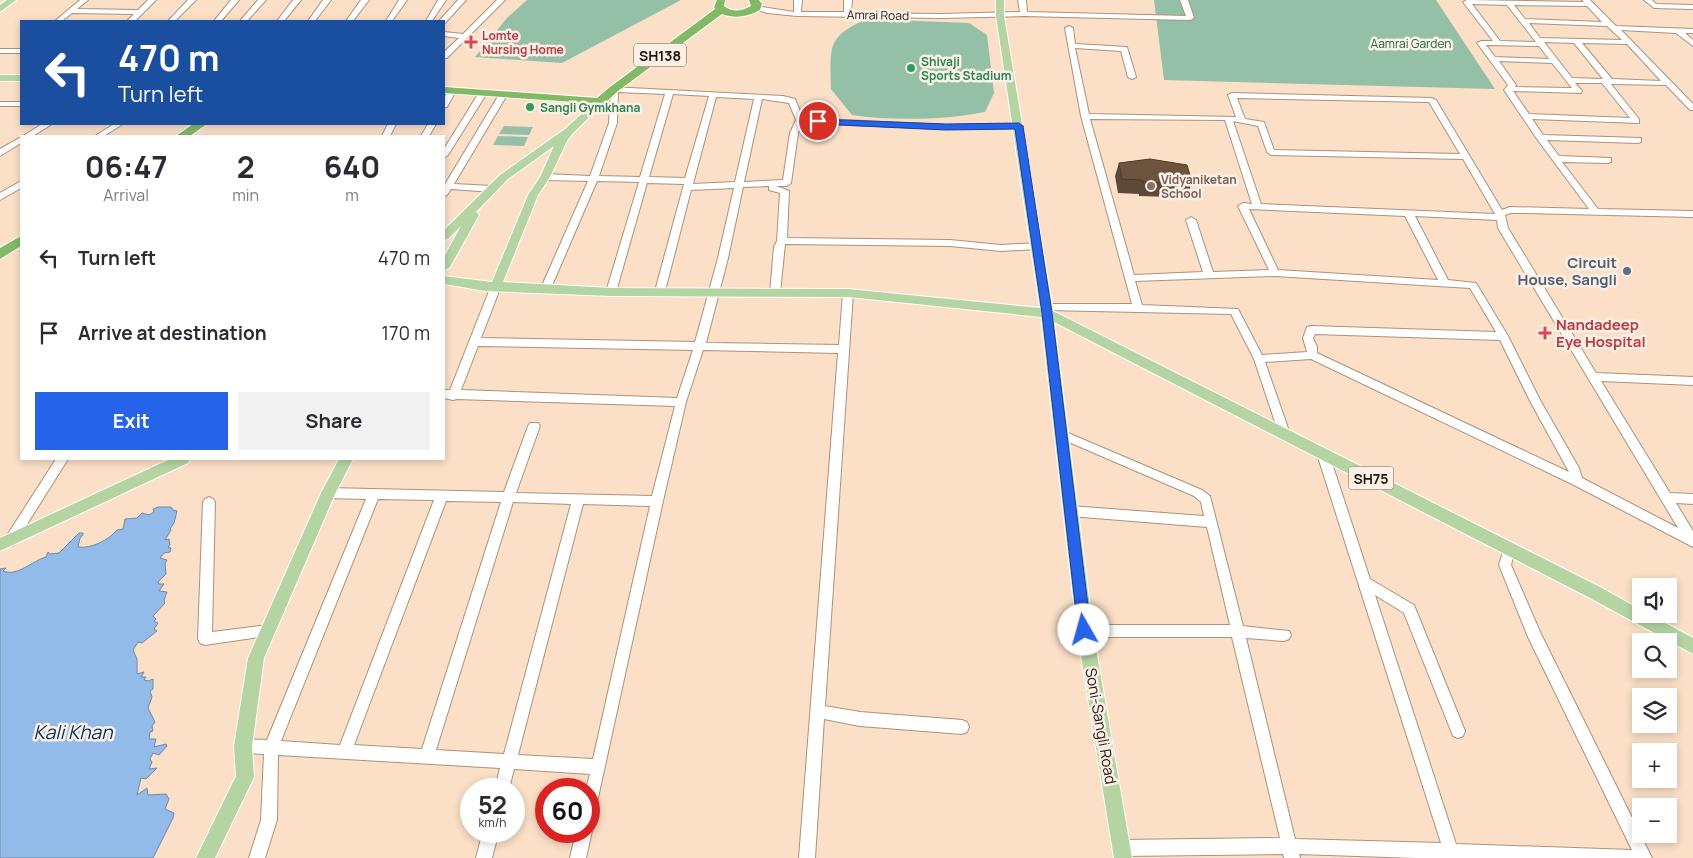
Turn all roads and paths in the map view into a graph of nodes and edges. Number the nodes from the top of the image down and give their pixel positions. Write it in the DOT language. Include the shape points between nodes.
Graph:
graph roads {
  1 [pos="12,0"];
  2 [pos="84,0"];
  3 [pos="152,0"];
  4 [pos="192,0"];
  5 [pos="235,0"];
  6 [pos="262,0"];
  7 [pos="297,0"];
  8 [pos="327,0"];
  9 [pos="365,0"];
  10 [pos="403,0"];
  11 [pos="442,0"];
  12 [pos="462,0"];
  13 [pos="501,0"];
  14 [pos="798,0"];
  15 [pos="848,0"];
  16 [pos="1000,0"];
  17 [pos="1022,0"];
  18 [pos="1184,0"];
  19 [pos="1648,0"];
  20 [pos="1508,1"];
  21 [pos="1587,2"];
  22 [pos="755,4"];
  23 [pos="722,5"];
  24 [pos="1693,7"];
  25 [pos="0,9"];
  26 [pos="70,11"];
  27 [pos="140,12"];
  28 [pos="797,14"];
  29 [pos="847,14"];
  30 [pos="1024,14"];
  31 [pos="1000,16"];
  32 [pos="59,20"];
  33 [pos="132,20"];
  34 [pos="172,20"];
  35 [pos="218,20"];
  36 [pos="244,20"];
  37 [pos="281,20"];
  38 [pos="312,20"];
  39 [pos="350,20"];
  40 [pos="390,20"];
  41 [pos="429,20"];
  42 [pos="443,20"];
  43 [pos="1524,21"];
  44 [pos="1607,24"];
  45 [pos="1069,28"];
  46 [pos="1615,28"];
  47 [pos="1678,30"];
  48 [pos="1693,30"];
  49 [pos="445,34"];
  50 [pos="465,36"];
  51 [pos="1576,41"];
  52 [pos="1540,42"];
  53 [pos="1630,42"];
  54 [pos="1498,43"];
  55 [pos="1693,44"];
  56 [pos="1071,46"];
  57 [pos="0,51"];
  58 [pos="20,51"];
  59 [pos="445,55"];
  60 [pos="1492,59"];
  61 [pos="1555,61"];
  62 [pos="1132,77"];
  63 [pos="0,78"];
  64 [pos="20,78"];
  65 [pos="1570,80"];
  66 [pos="1607,81"];
  67 [pos="1666,83"];
  68 [pos="614,89"];
  69 [pos="1510,89"];
  70 [pos="448,91"];
  71 [pos="483,93"];
  72 [pos="669,93"];
  73 [pos="503,95"];
  74 [pos="713,95"];
  75 [pos="758,97"];
  76 [pos="600,102"];
  77 [pos="0,104"];
  78 [pos="20,104"];
  79 [pos="1693,108"];
  80 [pos="1085,116"];
  81 [pos="1525,116"];
  82 [pos="1228,118"];
  83 [pos="800,120"];
  84 [pos="1241,120"];
  85 [pos="46,125"];
  86 [pos="117,125"];
  87 [pos="199,125"];
  88 [pos="1019,126"];
  89 [pos="569,131"];
  90 [pos="29,135"];
  91 [pos="101,135"];
  92 [pos="184,135"];
  93 [pos="1540,137"];
  94 [pos="1638,140"];
  95 [pos="20,141"];
  96 [pos="0,153"];
  97 [pos="445,153"];
  98 [pos="1466,157"];
  99 [pos="1556,159"];
  100 [pos="1608,160"];
  101 [pos="545,177"];
  102 [pos="594,178"];
  103 [pos="643,179"];
  104 [pos="689,184"];
  105 [pos="20,185"];
  106 [pos="737,186"];
  107 [pos="493,189"];
  108 [pos="446,190"];
  109 [pos="0,197"];
  110 [pos="479,203"];
  111 [pos="1257,206"];
  112 [pos="1408,212"];
  113 [pos="1596,212"];
  114 [pos="1693,214"];
  115 [pos="1500,215"];
  116 [pos="1191,220"];
  117 [pos="445,235"];
  118 [pos="20,241"];
  119 [pos="782,241"];
  120 [pos="1037,246"];
  121 [pos="0,254"];
  122 [pos="445,265"];
  123 [pos="1275,274"];
  124 [pos="1210,275"];
  125 [pos="1129,278"];
  126 [pos="445,280"];
  127 [pos="1444,282"];
  128 [pos="496,286"];
  129 [pos="546,288"];
  130 [pos="660,291"];
  131 [pos="611,292"];
  132 [pos="713,293"];
  133 [pos="775,293"];
  134 [pos="848,293"];
  135 [pos="1138,308"];
  136 [pos="1047,310"];
  137 [pos="1503,336"];
  138 [pos="474,342"];
  139 [pos="699,348"];
  140 [pos="844,349"];
  141 [pos="1312,355"];
  142 [pos="1259,359"];
  143 [pos="1595,377"];
  144 [pos="1693,381"];
  145 [pos="448,395"];
  146 [pos="681,402"];
  147 [pos="534,426"];
  148 [pos="1061,434"];
  149 [pos="1284,434"];
  150 [pos="1323,454"];
  151 [pos="61,460"];
  152 [pos="181,460"];
  153 [pos="345,460"];
  154 [pos="1576,481"];
  155 [pos="328,493"];
  156 [pos="374,494"];
  157 [pos="442,496"];
  158 [pos="508,498"];
  159 [pos="1667,498"];
  160 [pos="1693,499"];
  161 [pos="578,500"];
  162 [pos="657,501"];
  163 [pos="210,502"];
  164 [pos="1070,511"];
  165 [pos="1210,522"];
  166 [pos="1693,542"];
  167 [pos="5,543"];
  168 [pos="1510,549"];
  169 [pos="1364,582"];
  170 [pos="1084,630"];
  171 [pos="268,631"];
  172 [pos="1236,631"];
  173 [pos="1284,635"];
  174 [pos="1693,646"];
  175 [pos="818,712"];
  176 [pos="962,727"];
  177 [pos="1458,731"];
  178 [pos="244,746"];
  179 [pos="271,748"];
  180 [pos="344,752"];
  181 [pos="426,758"];
  182 [pos="509,763"];
  183 [pos="598,768"];
  184 [pos="505,778"];
  185 [pos="596,778"];
  186 [pos="488,843"];
  187 [pos="581,843"];
  188 [pos="1290,852"];
  189 [pos="1122,853"];
  190 [pos="1452,854"];
  191 [pos="205,858"];
  192 [pos="257,858"];
  193 [pos="484,858"];
  194 [pos="578,858"];
  195 [pos="807,858"];
  196 [pos="1643,858"];
  1 -- 25 [label="main road"];
  2 -- 26 [label="street"];
  3 -- 27 [label="street"];
  4 -- 34 [label="street"];
  5 -- 35 [label="street"];
  6 -- 36 [label="street"];
  7 -- 37 [label="street"];
  8 -- 38 [label="street"];
  9 -- 39 [label="street"];
  10 -- 40 [label="street"];
  11 -- 41 [label="street"];
  12 -- 42 [label="street"];
  13 -- 50 [label="street"];
  14 -- 28 [label="street"];
  15 -- 29 [label="street"];
  16 -- 31 [label="main road, Soni-Sangli Road"];
  17 -- 30 [label="street"];
  18 -- 30 [label="street, Amrai Road" via="1190,18"];
  19 -- 24 [label="street" via="1654,6"];
  20 -- 21 [label="street"];
  20 -- 43 [label="street"];
  20 -- 54 [label="street" via="1468,2"];
  21 -- 44 [label="street"];
  22 -- 23 [label="highway" via="749,12 737,14"];
  22 -- 28 [label="street, Amrai Road" via="767,11"];
  23 -- 68 [label="highway, SH138"];
  26 -- 27 [label="street"];
  26 -- 32 [label="street"];
  27 -- 33 [label="street"];
  28 -- 29 [label="street, Amrai Road"];
  29 -- 31 [label="street, Amrai Road"];
  30 -- 31 [label="street, Amrai Road"];
  31 -- 88 [label="main road, Soni-Sangli Road"];
  43 -- 44 [label="street"];
  43 -- 52 [label="street"];
  44 -- 46 [label="street"];
  45 -- 56 [label="street"];
  46 -- 47 [label="street"];
  46 -- 53 [label="street"];
  47 -- 48 [label="street"];
  47 -- 55 [label="street"];
  49 -- 50 [label="street"];
  50 -- 59 [label="street"];
  51 -- 52 [label="street"];
  51 -- 53 [label="street"];
  51 -- 66 [label="street"];
  52 -- 54 [label="street"];
  52 -- 61 [label="street"];
  53 -- 67 [label="street"];
  54 -- 60 [label="street" via="1481,43"];
  56 -- 62 [label="street" via="1124,49"];
  56 -- 80 [label="street"];
  57 -- 58 [label="street"];
  60 -- 61 [label="street"];
  60 -- 69 [label="street" via="1512,85"];
  61 -- 65 [label="street"];
  63 -- 64 [label="main road"];
  65 -- 66 [label="street"];
  65 -- 69 [label="street" via="1578,91"];
  66 -- 67 [label="street"];
  66 -- 81 [label="street" via="1636,122"];
  67 -- 79 [label="street"];
  68 -- 72 [label="street"];
  68 -- 76 [label="highway, SH138"];
  68 -- 102 [label="street" via="613,123"];
  69 -- 81 [label="street"];
  70 -- 71 [label="highway"];
  71 -- 73 [label="highway"];
  71 -- 97 [label="street"];
  72 -- 74 [label="street"];
  72 -- 103 [label="street"];
  73 -- 76 [label="highway"];
  73 -- 108 [label="street"];
  74 -- 75 [label="street"];
  74 -- 104 [label="street"];
  75 -- 83 [label="street" via="792,101"];
  75 -- 106 [label="street"];
  76 -- 89 [label="main road"];
  77 -- 78 [label="street"];
  80 -- 82 [label="street"];
  80 -- 125 [label="street"];
  81 -- 93 [label="street"];
  82 -- 84 [label="street"];
  82 -- 111 [label="street"];
  83 -- 88 [label="street" via="946,127"];
  83 -- 106 [label="street" via="794,132 787,183"];
  84 -- 98 [label="street" via="1261,124 1272,152"];
  84 -- 98 [label="street" via="1232,95 1432,100"];
  85 -- 90 [label="street"];
  86 -- 91 [label="street"];
  87 -- 92 [label="highway"];
  88 -- 120 [label="main road, Soni-Sangli Road"];
  89 -- 101 [label="main road"];
  89 -- 107 [label="main road" via="504,177"];
  93 -- 94 [label="street"];
  93 -- 99 [label="street"];
  95 -- 96 [label="street"];
  98 -- 115 [label="street"];
  99 -- 100 [label="street"];
  99 -- 113 [label="street"];
  101 -- 102 [label="street"];
  101 -- 128 [label="main road" via="533,194"];
  102 -- 103 [label="street"];
  102 -- 129 [label="street"];
  103 -- 104 [label="street"];
  103 -- 131 [label="street"];
  104 -- 106 [label="street"];
  104 -- 130 [label="street"];
  105 -- 109 [label="street"];
  106 -- 119 [label="street" via="785,191"];
  106 -- 132 [label="street"];
  107 -- 108 [label="street"];
  107 -- 110 [label="main road"];
  110 -- 117 [label="main road"];
  110 -- 122 [label="main road"];
  111 -- 112 [label="street"];
  111 -- 123 [label="street" via="1243,206"];
  112 -- 115 [label="street"];
  112 -- 127 [label="street"];
  113 -- 114 [label="street"];
  113 -- 115 [label="street" via="1510,210"];
  115 -- 143 [label="street" via="1503,228"];
  116 -- 124 [label="street"];
  118 -- 121 [label="highway"];
  119 -- 120 [label="street" via="950,243 1001,248"];
  119 -- 133 [label="street"];
  120 -- 136 [label="main road, Soni-Sangli Road"];
  123 -- 124 [label="street"];
  123 -- 127 [label="street"];
  124 -- 125 [label="street"];
  125 -- 135 [label="street"];
  126 -- 128 [label="main road"];
  127 -- 137 [label="street" via="1473,284"];
  128 -- 129 [label="main road"];
  128 -- 138 [label="street"];
  129 -- 131 [label="main road"];
  130 -- 131 [label="main road"];
  130 -- 132 [label="main road"];
  132 -- 133 [label="main road"];
  132 -- 139 [label="street"];
  133 -- 134 [label="main road"];
  134 -- 136 [label="main road"];
  134 -- 140 [label="street"];
  135 -- 136 [label="street"];
  135 -- 142 [label="street" via="1234,311"];
  136 -- 148 [label="main road, Soni-Sangli Road"];
  136 -- 149 [label="main road, SH75"];
  137 -- 141 [label="street" via="1311,330 1308,338"];
  137 -- 154 [label="street" via="1575,471"];
  138 -- 139 [label="street"];
  138 -- 145 [label="street"];
  139 -- 140 [label="street"];
  139 -- 146 [label="street"];
  140 -- 175 [label="street"];
  141 -- 142 [label="street"];
  141 -- 154 [label="street"];
  142 -- 149 [label="street"];
  143 -- 144 [label="street"];
  143 -- 159 [label="street"];
  145 -- 146 [label="street"];
  146 -- 162 [label="street"];
  147 -- 158 [label="street"];
  148 -- 164 [label="main road, Soni-Sangli Road"];
  148 -- 165 [label="street" via="1198,493 1206,499"];
  149 -- 150 [label="main road, SH75"];
  150 -- 168 [label="main road, SH75"];
  150 -- 169 [label="street"];
  151 -- 167 [label="street"];
  152 -- 167 [label="main road"];
  153 -- 155 [label="main road"];
  154 -- 166 [label="street"];
  155 -- 156 [label="street"];
  155 -- 171 [label="main road"];
  156 -- 157 [label="street"];
  156 -- 179 [label="street"];
  157 -- 158 [label="street"];
  157 -- 180 [label="street"];
  158 -- 161 [label="street"];
  158 -- 181 [label="street"];
  159 -- 160 [label="street"];
  159 -- 166 [label="street"];
  161 -- 162 [label="street"];
  161 -- 182 [label="street"];
  162 -- 183 [label="street"];
  163 -- 171 [label="street" via="205,639"];
  164 -- 165 [label="street"];
  164 -- 170 [label="main road, Soni-Sangli Road"];
  165 -- 172 [label="street"];
  168 -- 174 [label="main road, SH75"];
  168 -- 196 [label="street" via="1505,565 1535,637"];
  169 -- 177 [label="street" via="1409,609"];
  169 -- 190 [label="street"];
  170 -- 172 [label="street"];
  170 -- 189 [label="main road, Soni-Sangli Road"];
  171 -- 178 [label="main road" via="256,658"];
  172 -- 173 [label="street"];
  172 -- 188 [label="street"];
  175 -- 176 [label="street" via="858,719"];
  175 -- 195 [label="street"];
  178 -- 179 [label="street"];
  178 -- 191 [label="main road" via="245,777"];
  179 -- 180 [label="street"];
  179 -- 192 [label="street" via="269,820"];
  180 -- 181 [label="street"];
  181 -- 182 [label="street"];
  182 -- 183 [label="street"];
  182 -- 184 [label="street"];
  183 -- 185 [label="street"];
  186 -- 193 [label="street"];
  187 -- 194 [label="street"];
  188 -- 189 [label="street"];
  188 -- 190 [label="street"];
  190 -- 196 [label="street"];
}
